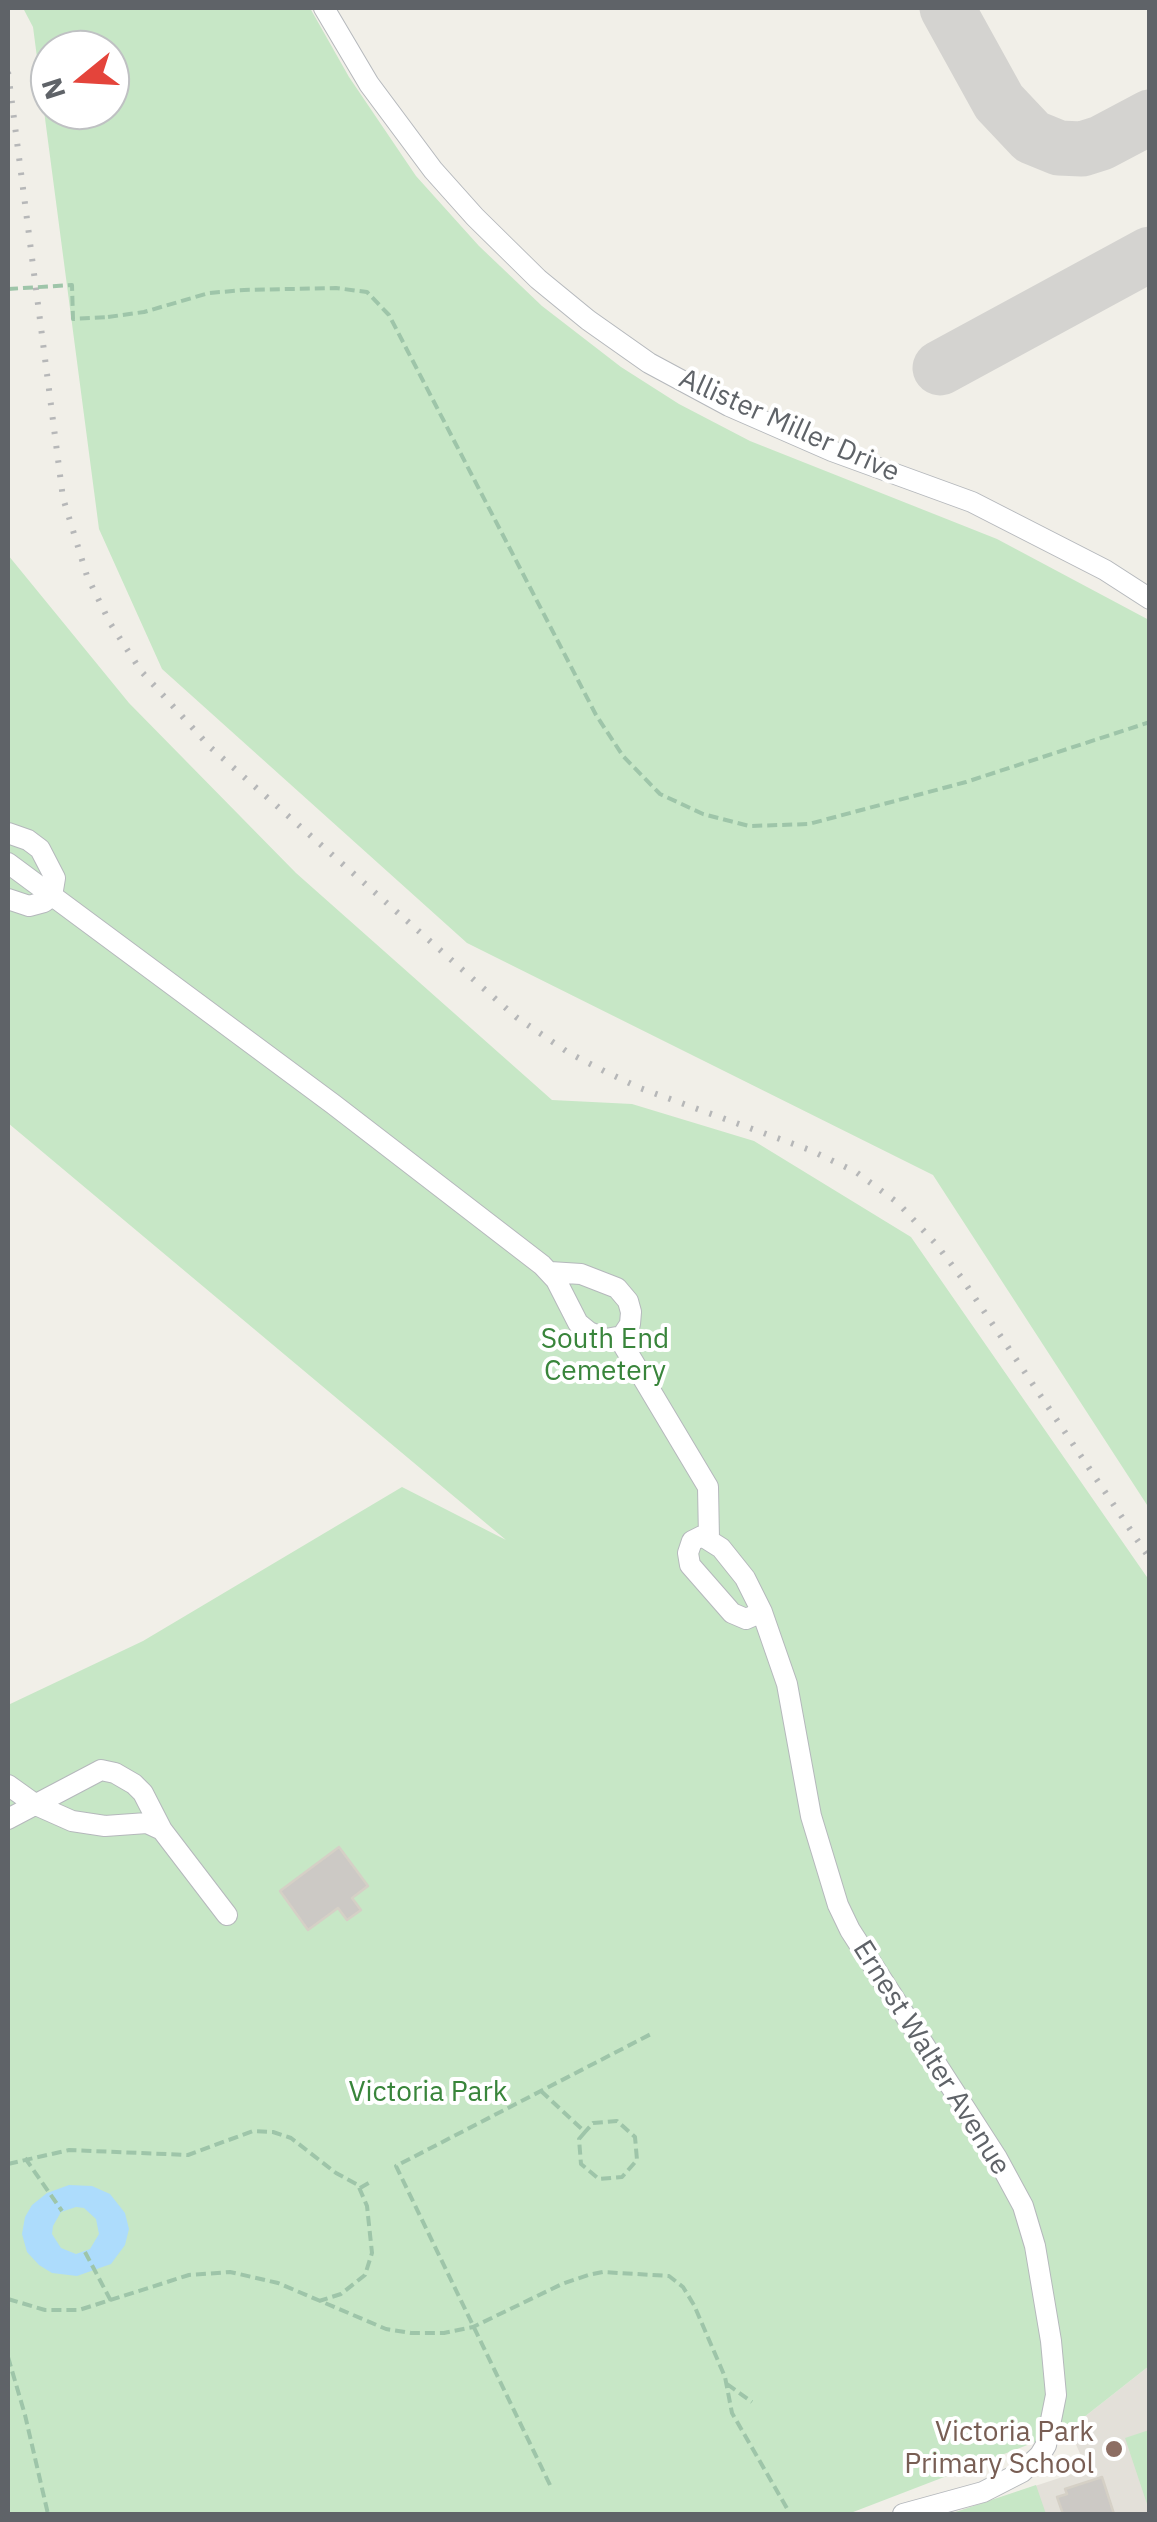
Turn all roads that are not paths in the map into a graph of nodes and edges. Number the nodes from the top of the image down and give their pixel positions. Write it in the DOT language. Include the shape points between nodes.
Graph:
graph roads {
  1 [pos="324,8"];
  2 [pos="1150,599"];
  3 [pos="8,833"];
  4 [pos="8,863"];
  5 [pos="52,896"];
  6 [pos="8,899"];
  7 [pos="550,1272"];
  8 [pos="619,1338"];
  9 [pos="706,1538"];
  10 [pos="762,1612"];
  11 [pos="8,1785"];
  12 [pos="36,1805"];
  13 [pos="8,1818"];
  14 [pos="162,1830"];
  15 [pos="227,1915"];
  16 [pos="903,2514"];
  1 -- 2 [label="street, Allister Miller Drive" via="369,84 433,170 538,279 588,320 729,406 972,502"];
  3 -- 5 [label="street" via="40,850 54,872"];
  4 -- 5 [label="street"];
  5 -- 6 [label="street" via="29,906"];
  5 -- 7 [label="street"];
  7 -- 8 [label="street" via="583,1328"];
  7 -- 8 [label="street" via="598,1278 623,1294 632,1318"];
  8 -- 9 [label="street" via="708,1486"];
  9 -- 10 [label="street, Ernest Walter Avenue" via="732,1560"];
  9 -- 10 [label="street" via="688,1546 698,1574 740,1618"];
  10 -- 16 [label="street, Ernest Walter Avenue" via="788,1684 810,1816 838,1905 1023,2206 1051,2341 1056,2395 1040,2455 983,2492"];
  11 -- 12 [label="street"];
  12 -- 13 [label="street"];
  12 -- 14 [label="street" via="80,1824 147,1823"];
  12 -- 14 [label="street" via="102,1770 143,1793"];
  14 -- 15 [label="street"];
}
